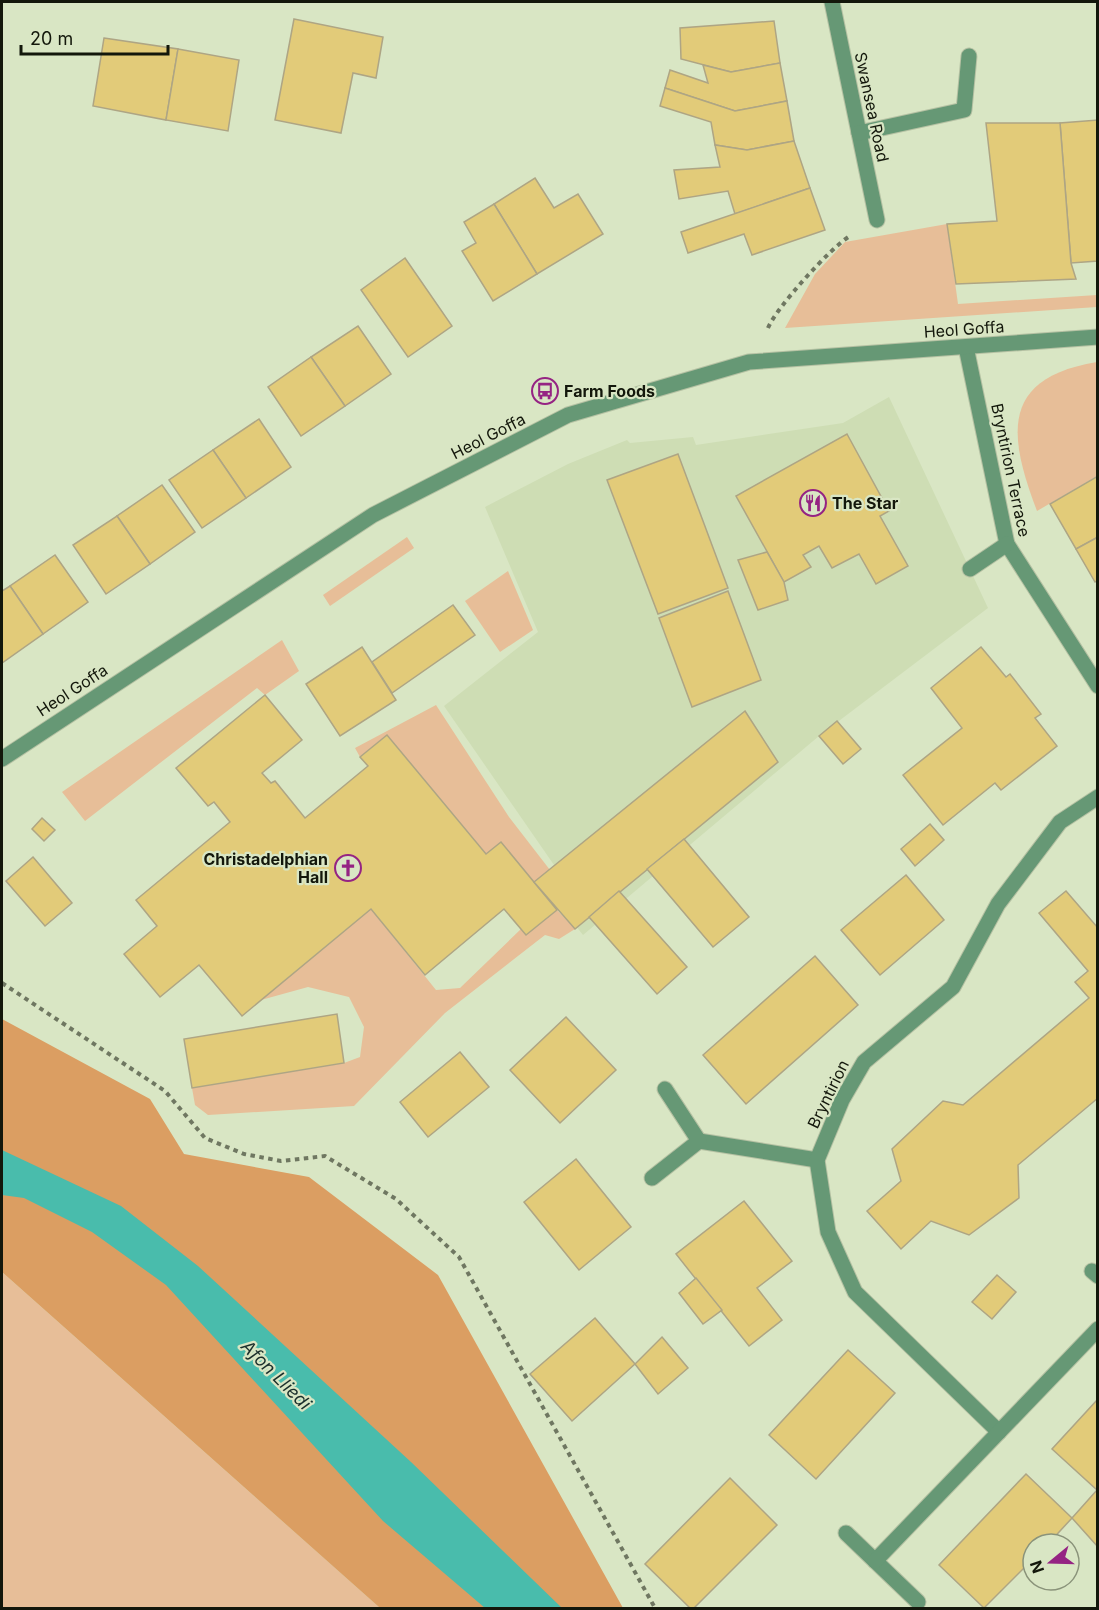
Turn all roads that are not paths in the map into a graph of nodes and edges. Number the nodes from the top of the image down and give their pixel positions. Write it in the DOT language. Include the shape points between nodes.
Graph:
graph roads {
  1 [pos="832,2"];
  2 [pos="969,56"];
  3 [pos="859,133"];
  4 [pos="877,220"];
  5 [pos="1098,337"];
  6 [pos="966,346"];
  7 [pos="1007,544"];
  8 [pos="970,569"];
  9 [pos="1098,686"];
  10 [pos="2,759"];
  11 [pos="1098,797"];
  12 [pos="665,1089"];
  13 [pos="699,1141"];
  14 [pos="817,1160"];
  15 [pos="652,1178"];
  16 [pos="1098,1329"];
  17 [pos="999,1432"];
  18 [pos="846,1533"];
  19 [pos="875,1561"];
  20 [pos="918,1602"];
  1 -- 3 [label="street, Swansea Road"];
  2 -- 3 [label="street" via="964,110"];
  3 -- 4 [label="street, Swansea Road"];
  5 -- 6 [label="street, Heol Goffa"];
  6 -- 7 [label="street, Bryntirion Terrace"];
  6 -- 10 [label="street, Heol Goffa" via="749,362 568,416 374,514"];
  7 -- 8 [label="street"];
  7 -- 9 [label="street, Bryntirion Terrace"];
  11 -- 14 [label="street, Bryntirion" via="1060,822 998,904 953,987 864,1062 842,1100"];
  12 -- 13 [label="street"];
  13 -- 14 [label="street"];
  13 -- 15 [label="street"];
  14 -- 17 [label="street" via="828,1232 855,1292"];
  16 -- 17 [label="street"];
  17 -- 19 [label="street"];
  18 -- 19 [label="street"];
  19 -- 20 [label="street"];
}
